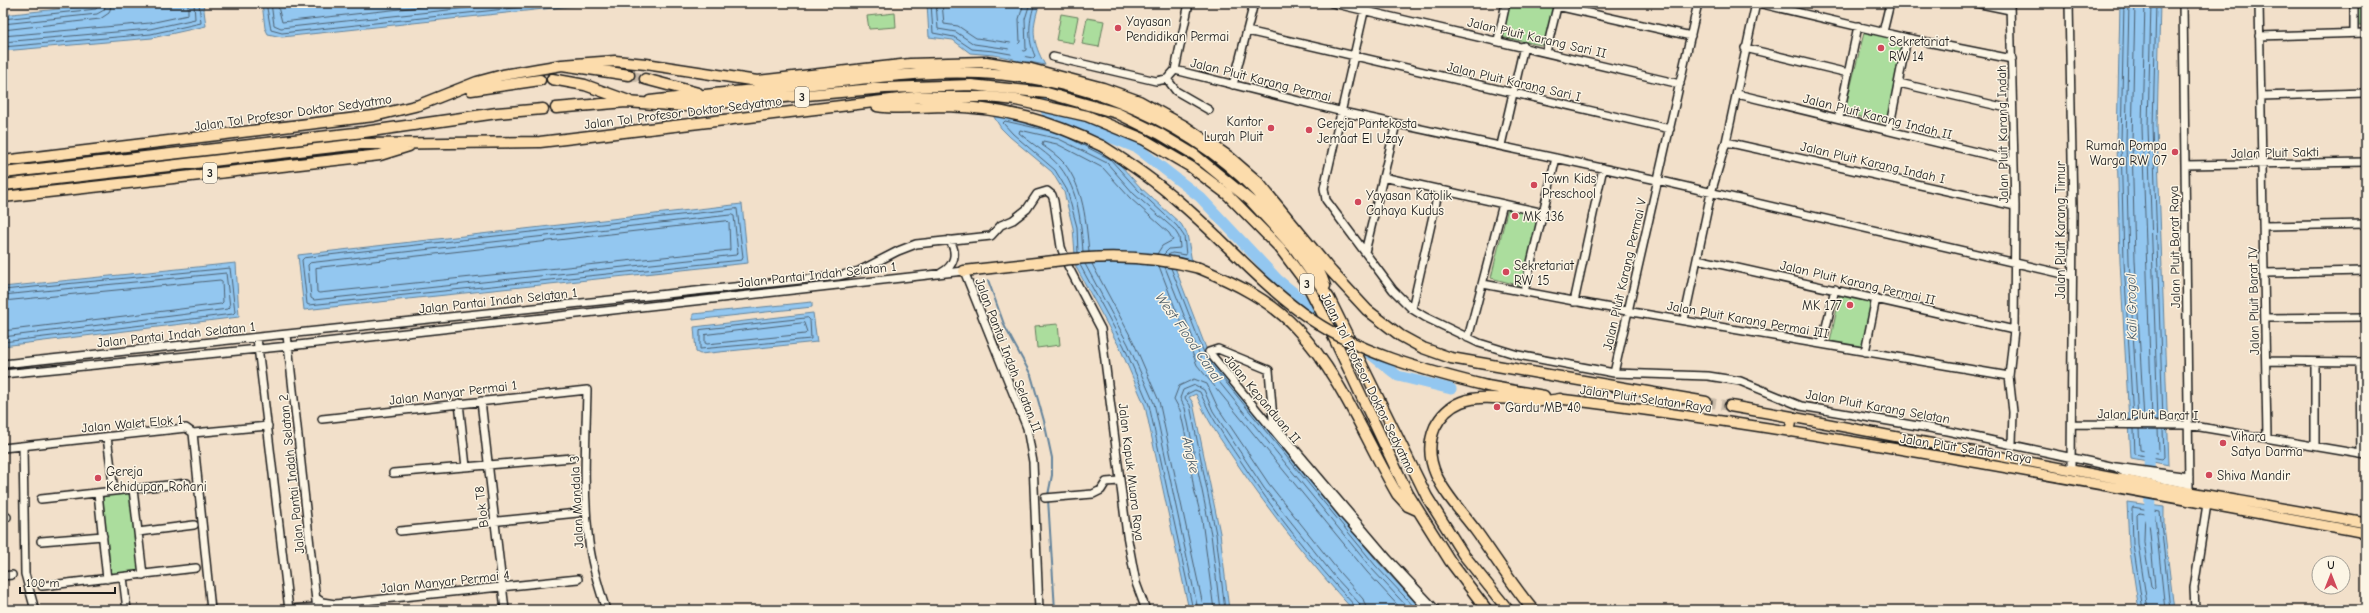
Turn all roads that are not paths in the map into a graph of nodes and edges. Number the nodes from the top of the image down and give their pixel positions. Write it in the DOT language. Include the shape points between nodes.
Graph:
graph roads {
  1 [pos="1189,3"];
  2 [pos="1254,3"];
  3 [pos="1332,3"];
  4 [pos="1506,3"];
  5 [pos="1698,3"];
  6 [pos="1757,3"];
  7 [pos="1890,3"];
  8 [pos="1976,3"];
  9 [pos="2069,3"];
  10 [pos="2183,3"];
  11 [pos="2259,3"];
  12 [pos="2354,3"];
  13 [pos="1558,4"];
  14 [pos="1365,7"];
  15 [pos="2010,7"];
  16 [pos="1858,26"];
  17 [pos="1247,31"];
  18 [pos="1883,32"];
  19 [pos="2354,33"];
  20 [pos="2366,33"];
  21 [pos="1691,36"];
  22 [pos="2259,36"];
  23 [pos="1907,38"];
  24 [pos="1498,40"];
  25 [pos="1524,46"];
  26 [pos="1745,48"];
  27 [pos="1546,52"];
  28 [pos="1354,56"];
  29 [pos="1053,57"];
  30 [pos="2012,59"];
  31 [pos="562,66"];
  32 [pos="1175,70"];
  33 [pos="1848,73"];
  34 [pos="629,76"];
  35 [pos="552,79"];
  36 [pos="645,79"];
  37 [pos="1167,79"];
  38 [pos="540,80"];
  39 [pos="1680,84"];
  40 [pos="1899,84"];
  41 [pos="1233,85"];
  42 [pos="1513,92"];
  43 [pos="2366,92"];
  44 [pos="449,94"];
  45 [pos="1737,94"];
  46 [pos="704,95"];
  47 [pos="2261,96"];
  48 [pos="948,101"];
  49 [pos="632,103"];
  50 [pos="556,108"];
  51 [pos="543,109"];
  52 [pos="2011,109"];
  53 [pos="1209,110"];
  54 [pos="1341,111"];
  55 [pos="1839,118"];
  56 [pos="1396,124"];
  57 [pos="1670,129"];
  58 [pos="1889,130"];
  59 [pos="1726,142"];
  60 [pos="416,144"];
  61 [pos="1500,145"];
  62 [pos="1556,158"];
  63 [pos="3,161"];
  64 [pos="2013,161"];
  65 [pos="2366,162"];
  66 [pos="2185,165"];
  67 [pos="2262,165"];
  68 [pos="1603,168"];
  69 [pos="3,173"];
  70 [pos="1383,177"];
  71 [pos="1657,180"];
  72 [pos="3,185"];
  73 [pos="1439,189"];
  74 [pos="1711,193"];
  75 [pos="3,197"];
  76 [pos="1503,204"];
  77 [pos="2015,206"];
  78 [pos="1544,213"];
  79 [pos="2366,224"];
  80 [pos="2264,226"];
  81 [pos="949,240"];
  82 [pos="1365,252"];
  83 [pos="1697,259"];
  84 [pos="2014,264"];
  85 [pos="2366,271"];
  86 [pos="941,273"];
  87 [pos="2265,273"];
  88 [pos="965,274"];
  89 [pos="2072,276"];
  90 [pos="1483,284"];
  91 [pos="1835,289"];
  92 [pos="1524,292"];
  93 [pos="1327,294"];
  94 [pos="1876,298"];
  95 [pos="1574,302"];
  96 [pos="1412,309"];
  97 [pos="1628,311"];
  98 [pos="2366,317"];
  99 [pos="2266,318"];
  100 [pos="1684,320"];
  101 [pos="2014,330"];
  102 [pos="1102,334"];
  103 [pos="287,335"];
  104 [pos="257,338"];
  105 [pos="1468,338"];
  106 [pos="1822,344"];
  107 [pos="289,346"];
  108 [pos="259,349"];
  109 [pos="1865,352"];
  110 [pos="2266,361"];
  111 [pos="2315,362"];
  112 [pos="2363,362"];
  113 [pos="3,364"];
  114 [pos="1614,373"];
  115 [pos="3,374"];
  116 [pos="2009,376"];
  117 [pos="587,390"];
  118 [pos="1560,399"];
  119 [pos="481,401"];
  120 [pos="1706,402"];
  121 [pos="459,403"];
  122 [pos="1730,406"];
  123 [pos="1792,417"];
  124 [pos="322,420"];
  125 [pos="2072,424"];
  126 [pos="2188,424"];
  127 [pos="268,426"];
  128 [pos="1790,432"];
  129 [pos="193,433"];
  130 [pos="107,437"];
  131 [pos="2267,437"];
  132 [pos="2012,444"];
  133 [pos="23,446"];
  134 [pos="2315,446"];
  135 [pos="3,448"];
  136 [pos="2364,455"];
  137 [pos="2071,457"];
  138 [pos="572,458"];
  139 [pos="488,466"];
  140 [pos="466,467"];
  141 [pos="2070,469"];
  142 [pos="393,473"];
  143 [pos="2125,477"];
  144 [pos="1119,481"];
  145 [pos="187,483"];
  146 [pos="2189,484"];
  147 [pos="2166,485"];
  148 [pos="133,489"];
  149 [pos="114,491"];
  150 [pos="98,493"];
  151 [pos="1047,498"];
  152 [pos="41,499"];
  153 [pos="2207,504"];
  154 [pos="1417,510"];
  155 [pos="578,513"];
  156 [pos="1463,517"];
  157 [pos="2337,518"];
  158 [pos="494,522"];
  159 [pos="2366,522"];
  160 [pos="194,525"];
  161 [pos="2336,527"];
  162 [pos="400,531"];
  163 [pos="138,532"];
  164 [pos="2366,533"];
  165 [pos="103,536"];
  166 [pos="41,541"];
  167 [pos="196,568"];
  168 [pos="143,574"];
  169 [pos="12,575"];
  170 [pos="3,576"];
  171 [pos="124,577"];
  172 [pos="578,578"];
  173 [pos="107,579"];
  174 [pos="42,586"];
  175 [pos="503,587"];
  176 [pos="316,598"];
  177 [pos="357,602"];
  178 [pos="317,608"];
  179 [pos="35,610"];
  180 [pos="127,610"];
  181 [pos="211,610"];
  182 [pos="278,610"];
  183 [pos="289,610"];
  184 [pos="358,610"];
  185 [pos="505,610"];
  186 [pos="606,610"];
  187 [pos="1039,610"];
  188 [pos="1146,610"];
  189 [pos="1428,610"];
  190 [pos="1436,610"];
  191 [pos="1487,610"];
  192 [pos="1508,610"];
  193 [pos="1526,610"];
  194 [pos="1533,610"];
  195 [pos="2195,610"];
  1 -- 32 [label="street"];
  2 -- 17 [label="street"];
  3 -- 14 [label="street, Jalan Pluit Karang Sari II"];
  4 -- 24 [label="street"];
  5 -- 21 [label="street, Jalan Pluit Karang Permai V"];
  6 -- 16 [label="street"];
  6 -- 26 [label="street"];
  7 -- 18 [label="street"];
  8 -- 15 [label="street"];
  9 -- 89 [label="street, Jalan Pluit Karang Timur"];
  10 -- 66 [label="street, Jalan Pluit Barat Raya"];
  11 -- 22 [label="street, Jalan Pluit Barat IV"];
  12 -- 19 [label="street"];
  13 -- 21 [label="street"];
  13 -- 27 [label="street"];
  14 -- 24 [label="street, Jalan Pluit Karang Sari II"];
  14 -- 28 [label="street, Jalan Pluit Karang Selatan"];
  15 -- 30 [label="street, Jalan Pluit Karang Indah"];
  16 -- 18 [label="street"];
  16 -- 33 [label="street"];
  17 -- 28 [label="street, Jalan Pluit Karang Sari I"];
  17 -- 41 [label="street"];
  18 -- 23 [label="street"];
  19 -- 20 [label="street"];
  19 -- 22 [label="street"];
  21 -- 39 [label="street, Jalan Pluit Karang Permai V"];
  22 -- 47 [label="street, Jalan Pluit Barat IV"];
  23 -- 30 [label="street"];
  23 -- 40 [label="street"];
  24 -- 25 [label="street, Jalan Pluit Karang Sari II"];
  25 -- 27 [label="street, Jalan Pluit Karang Sari II"];
  25 -- 42 [label="street"];
  26 -- 33 [label="street"];
  26 -- 45 [label="street"];
  27 -- 39 [label="street, Jalan Pluit Karang Sari II"];
  28 -- 42 [label="street, Jalan Pluit Karang Sari I"];
  28 -- 54 [label="street, Jalan Pluit Karang Selatan"];
  29 -- 37 [label="street" via="1156,82"];
  30 -- 52 [label="street, Jalan Pluit Karang Indah"];
  31 -- 34 [label="highway, Jalan Tol Profesor Doktor Sedyatmo"];
  31 -- 44 [label="highway, Jalan Tol Profesor Doktor Sedyatmo" via="503,75"];
  31 -- 120 [label="highway" via="615,61 757,81 910,64 986,62 1051,74 1103,88 1139,101 1186,127 1228,156 1258,182 1331,271 1367,310 1389,329 1423,348 1451,358"];
  32 -- 37 [label="street"];
  32 -- 41 [label="street, Jalan Pluit Karang Permai"];
  33 -- 55 [label="street"];
  35 -- 49 [label="highway" via="585,85"];
  36 -- 46 [label="highway, Jalan Tol Profesor Doktor Sedyatmo / 3"];
  37 -- 53 [label="street" via="1176,91"];
  38 -- 44 [label="highway"];
  39 -- 57 [label="street, Jalan Pluit Karang Permai V"];
  40 -- 52 [label="street"];
  40 -- 58 [label="street"];
  41 -- 54 [label="street, Jalan Pluit Karang Permai"];
  42 -- 57 [label="street, Jalan Pluit Karang Sari I"];
  42 -- 61 [label="street"];
  43 -- 47 [label="street"];
  44 -- 63 [label="highway, Jalan Tol Profesor Doktor Sedyatmo" via="419,105 374,116"];
  45 -- 55 [label="street, Jalan Pluit Karang Indah II"];
  45 -- 59 [label="street"];
  46 -- 49 [label="highway, Jalan Tol Profesor Doktor Sedyatmo / 3"];
  46 -- 93 [label="highway, Jalan Tol Profesor Doktor Sedyatmo / 3" via="929,73 979,73 1013,76 1059,85 1127,105 1164,122 1233,169 1256,191 1297,239 1320,273"];
  47 -- 67 [label="street, Jalan Pluit Barat IV"];
  48 -- 60 [label="highway, Jalan Tol Profesor Doktor Sedyatmo / 3" via="884,106 865,103 540,142"];
  48 -- 118 [label="highway, bridge" via="1008,112 1061,127 1102,146 1135,166 1179,202 1244,264 1302,313 1343,338 1427,371 1487,386"];
  48 -- 154 [label="highway, Jalan Tol Profesor Doktor Sedyatmo / 3" via="1016,100 1088,116 1143,139 1191,167 1227,194 1291,262 1307,284"];
  49 -- 50 [label="highway, Jalan Tol Profesor Doktor Sedyatmo / 3"];
  49 -- 93 [label="highway, Jalan Tol Profesor Doktor Sedyatmo / 3" via="684,106 885,88 971,85 1047,93 1117,113 1160,134 1194,155 1251,201 1294,248"];
  51 -- 69 [label="highway, Jalan Tol Profesor Doktor Sedyatmo / 3"];
  52 -- 64 [label="street, Jalan Pluit Karang Indah"];
  54 -- 56 [label="street, Jalan Pluit Karang Permai"];
  54 -- 82 [label="street, Jalan Pluit Karang Selatan" via="1324,194"];
  55 -- 58 [label="street, Jalan Pluit Karang Indah II"];
  56 -- 61 [label="street, Jalan Pluit Karang Permai"];
  56 -- 70 [label="street"];
  57 -- 71 [label="street, Jalan Pluit Karang Permai V"];
  58 -- 64 [label="street, Jalan Pluit Karang Indah II"];
  59 -- 74 [label="street"];
  59 -- 77 [label="street, Jalan Pluit Karang Indah I"];
  60 -- 72 [label="highway, Jalan Tol Profesor Doktor Sedyatmo / 3" via="360,144"];
  60 -- 75 [label="highway, Jalan Tol Profesor Doktor Sedyatmo / 3" via="380,155"];
  61 -- 62 [label="street, Jalan Pluit Karang Permai"];
  62 -- 68 [label="street, Jalan Pluit Karang Permai"];
  62 -- 78 [label="street"];
  64 -- 77 [label="street, Jalan Pluit Karang Indah"];
  65 -- 67 [label="street, Jalan Pluit Sakti"];
  66 -- 67 [label="street, Jalan Pluit Sakti"];
  66 -- 126 [label="street, Jalan Pluit Barat Raya"];
  67 -- 80 [label="street, Jalan Pluit Barat IV"];
  68 -- 71 [label="street, Jalan Pluit Karang Permai"];
  68 -- 95 [label="street"];
  70 -- 73 [label="street"];
  70 -- 82 [label="street"];
  71 -- 74 [label="street, Jalan Pluit Karang Permai"];
  71 -- 97 [label="street, Jalan Pluit Karang Permai V"];
  73 -- 76 [label="street"];
  73 -- 96 [label="street"];
  74 -- 83 [label="street"];
  74 -- 84 [label="street, Jalan Pluit Karang Permai"];
  76 -- 78 [label="street"];
  76 -- 90 [label="street"];
  77 -- 84 [label="street, Jalan Pluit Karang Indah"];
  78 -- 92 [label="street"];
  79 -- 80 [label="street"];
  80 -- 87 [label="street, Jalan Pluit Barat IV"];
  81 -- 86 [label="street" via="954,248 954,258 949,267"];
  81 -- 102 [label="street, Jalan Pantai Indah Selatan 1" via="991,236 1002,225 1014,220 1027,209 1037,194 1047,191 1054,201 1061,247 1068,266"];
  81 -- 103 [label="street, Jalan Pantai Indah Selatan 1" via="916,244 859,271 838,276"];
  82 -- 96 [label="street, Jalan Pluit Karang Selatan" via="1393,290"];
  83 -- 91 [label="street, Jalan Pluit Karang Permai II"];
  83 -- 100 [label="street"];
  84 -- 89 [label="street, Jalan Pluit Karang Permai"];
  84 -- 101 [label="street, Jalan Pluit Karang Indah"];
  85 -- 87 [label="street"];
  86 -- 88 [label="street, Jalan Pantai Indah Selatan 1"];
  86 -- 107 [label="street, Jalan Pantai Indah Selatan 1"];
  87 -- 99 [label="street, Jalan Pluit Barat IV"];
  88 -- 154 [label="highway, bridge" via="1054,261 1139,257 1200,268 1245,288 1296,329 1343,393 1397,494 1408,506"];
  88 -- 187 [label="street, Jalan Pantai Indah Selatan II" via="1027,428 1033,462"];
  89 -- 125 [label="street, Jalan Pluit Karang Timur"];
  90 -- 92 [label="street, Jalan Pluit Karang Permai III"];
  90 -- 105 [label="street"];
  91 -- 94 [label="street, Jalan Pluit Karang Permai II"];
  91 -- 106 [label="street"];
  92 -- 95 [label="street, Jalan Pluit Karang Permai III"];
  93 -- 192 [label="highway, Jalan Tol Profesor Doktor Sedyatmo / 3" via="1427,497 1463,554"];
  94 -- 101 [label="street, Jalan Pluit Karang Permai II"];
  94 -- 109 [label="street"];
  95 -- 97 [label="street, Jalan Pluit Karang Permai III"];
  96 -- 105 [label="street, Jalan Pluit Karang Selatan"];
  97 -- 100 [label="street, Jalan Pluit Karang Permai III"];
  97 -- 114 [label="street, Jalan Pluit Karang Permai V"];
  98 -- 99 [label="street"];
  99 -- 110 [label="street, Jalan Pluit Barat IV"];
  100 -- 106 [label="street, Jalan Pluit Karang Permai III"];
  101 -- 116 [label="street, Jalan Pluit Karang Indah"];
  102 -- 144 [label="street, Jalan Kapuk Muara Raya"];
  103 -- 104 [label="street, Jalan Pantai Indah Selatan 1"];
  103 -- 107 [label="street, Jalan Pantai Indah Selatan 2"];
  104 -- 108 [label="street, Jalan Pantai Indah Selatan 2"];
  104 -- 113 [label="street, Jalan Pantai Indah Selatan 1"];
  105 -- 114 [label="street, Jalan Pluit Karang Selatan" via="1518,355"];
  106 -- 109 [label="street, Jalan Pluit Karang Permai III"];
  107 -- 108 [label="street, Jalan Pantai Indah Selatan 1"];
  107 -- 176 [label="street, Jalan Pantai Indah Selatan 2"];
  108 -- 115 [label="street, Jalan Pantai Indah Selatan 1"];
  108 -- 127 [label="street, Jalan Pantai Indah Selatan 2"];
  109 -- 116 [label="street, Jalan Pluit Karang Permai III"];
  110 -- 111 [label="street"];
  110 -- 131 [label="street, Jalan Pluit Barat IV"];
  111 -- 112 [label="street"];
  111 -- 134 [label="street"];
  112 -- 136 [label="street"];
  114 -- 132 [label="street, Jalan Pluit Karang Selatan" via="1732,379 1801,406"];
  116 -- 132 [label="street, Jalan Pluit Karang Indah" via="2013,412"];
  117 -- 119 [label="street, Jalan Manyar Permai 1"];
  117 -- 186 [label="street, Jalan Mandala 3" via="588,534"];
  118 -- 128 [label="main road, Jalan Pluit Selatan Raya"];
  118 -- 156 [label="highway" via="1473,399 1461,402 1444,414 1433,433 1430,456 1437,476"];
  119 -- 121 [label="street, Jalan Manyar Permai 1"];
  119 -- 139 [label="street, Blok T8"];
  121 -- 124 [label="street, Jalan Manyar Permai 1"];
  121 -- 140 [label="street"];
  122 -- 123 [label="highway"];
  123 -- 128 [label="main road"];
  123 -- 141 [label="main road, Jalan Pluit Selatan Raya"];
  125 -- 126 [label="street, Jalan Pluit Barat I"];
  125 -- 137 [label="street, Jalan Pluit Karang Timur"];
  126 -- 131 [label="street, Jalan Pluit Barat I"];
  126 -- 146 [label="street, Jalan Pluit Barat Raya"];
  127 -- 129 [label="street"];
  127 -- 183 [label="street, Jalan Pantai Indah Selatan 2"];
  128 -- 143 [label="main road, Jalan Pluit Selatan Raya"];
  129 -- 130 [label="street, Jalan Walet Elok 1" via="186,428"];
  129 -- 181 [label="street, Jalan Walet Elok 1"];
  130 -- 133 [label="street, Jalan Walet Elok 1"];
  130 -- 149 [label="street"];
  131 -- 134 [label="street, Jalan Pluit Barat I"];
  132 -- 137 [label="street, Jalan Pluit Karang Selatan"];
  133 -- 135 [label="street, Jalan Walet Elok 1"];
  133 -- 179 [label="street" via="25,574"];
  134 -- 136 [label="street, Jalan Pluit Barat I"];
  137 -- 141 [label="street, Jalan Pluit Karang Timur"];
  137 -- 143 [label="street, Jalan Pluit Karang Selatan" via="2115,467"];
  138 -- 139 [label="street"];
  139 -- 140 [label="street"];
  139 -- 158 [label="street, Blok T8"];
  140 -- 142 [label="street"];
  141 -- 143 [label="main road, Jalan Pluit Selatan Raya"];
  143 -- 147 [label="main road, Jalan Pluit Selatan Raya"];
  143 -- 147 [label="street, Jalan Pluit Karang Selatan"];
  144 -- 151 [label="street" via="1106,482 1101,490 1093,494"];
  144 -- 188 [label="street, Jalan Kapuk Muara Raya" via="1136,584"];
  145 -- 148 [label="street"];
  146 -- 147 [label="main road, Jalan Pluit Selatan Raya"];
  146 -- 147 [label="street, Jalan Pluit Karang Selatan"];
  146 -- 157 [label="main road, Jalan Pluit Selatan Raya"];
  147 -- 153 [label="main road, Jalan Pluit Selatan Raya"];
  148 -- 149 [label="street"];
  148 -- 163 [label="street"];
  149 -- 150 [label="street"];
  150 -- 152 [label="street"];
  150 -- 165 [label="street"];
  153 -- 161 [label="main road, Jalan Pluit Selatan Raya"];
  153 -- 195 [label="street" via="2194,588"];
  154 -- 191 [label="highway, Jalan Tol Profesor Doktor Sedyatmo / 3" via="1450,561"];
  155 -- 158 [label="street"];
  156 -- 193 [label="highway" via="1478,547"];
  156 -- 194 [label="highway"];
  157 -- 159 [label="main road, Jalan Pluit Selatan Raya"];
  157 -- 161 [label="main road"];
  158 -- 162 [label="street"];
  158 -- 175 [label="street, Blok T8"];
  160 -- 163 [label="street"];
  161 -- 164 [label="main road, Jalan Pluit Selatan Raya"];
  163 -- 168 [label="street"];
  165 -- 166 [label="street"];
  165 -- 173 [label="street"];
  167 -- 168 [label="street"];
  168 -- 171 [label="street"];
  169 -- 170 [label="street"];
  171 -- 173 [label="street"];
  171 -- 180 [label="street"];
  172 -- 175 [label="street, Jalan Manyar Permai 4"];
  173 -- 174 [label="street"];
  175 -- 177 [label="street, Jalan Manyar Permai 4"];
  175 -- 185 [label="street, Blok T8"];
  176 -- 177 [label="street, Jalan Manyar Permai 4" via="328,604"];
  176 -- 178 [label="street, Jalan Pantai Indah Selatan 2"];
  177 -- 184 [label="street"];
  178 -- 183 [label="street"];
  182 -- 183 [label="street"];
  189 -- 190 [label="street, Jalan Kepanduan II" via="1356,529 1209,352 1218,349 1269,370 1273,419 1277,428 1388,559"];
}
